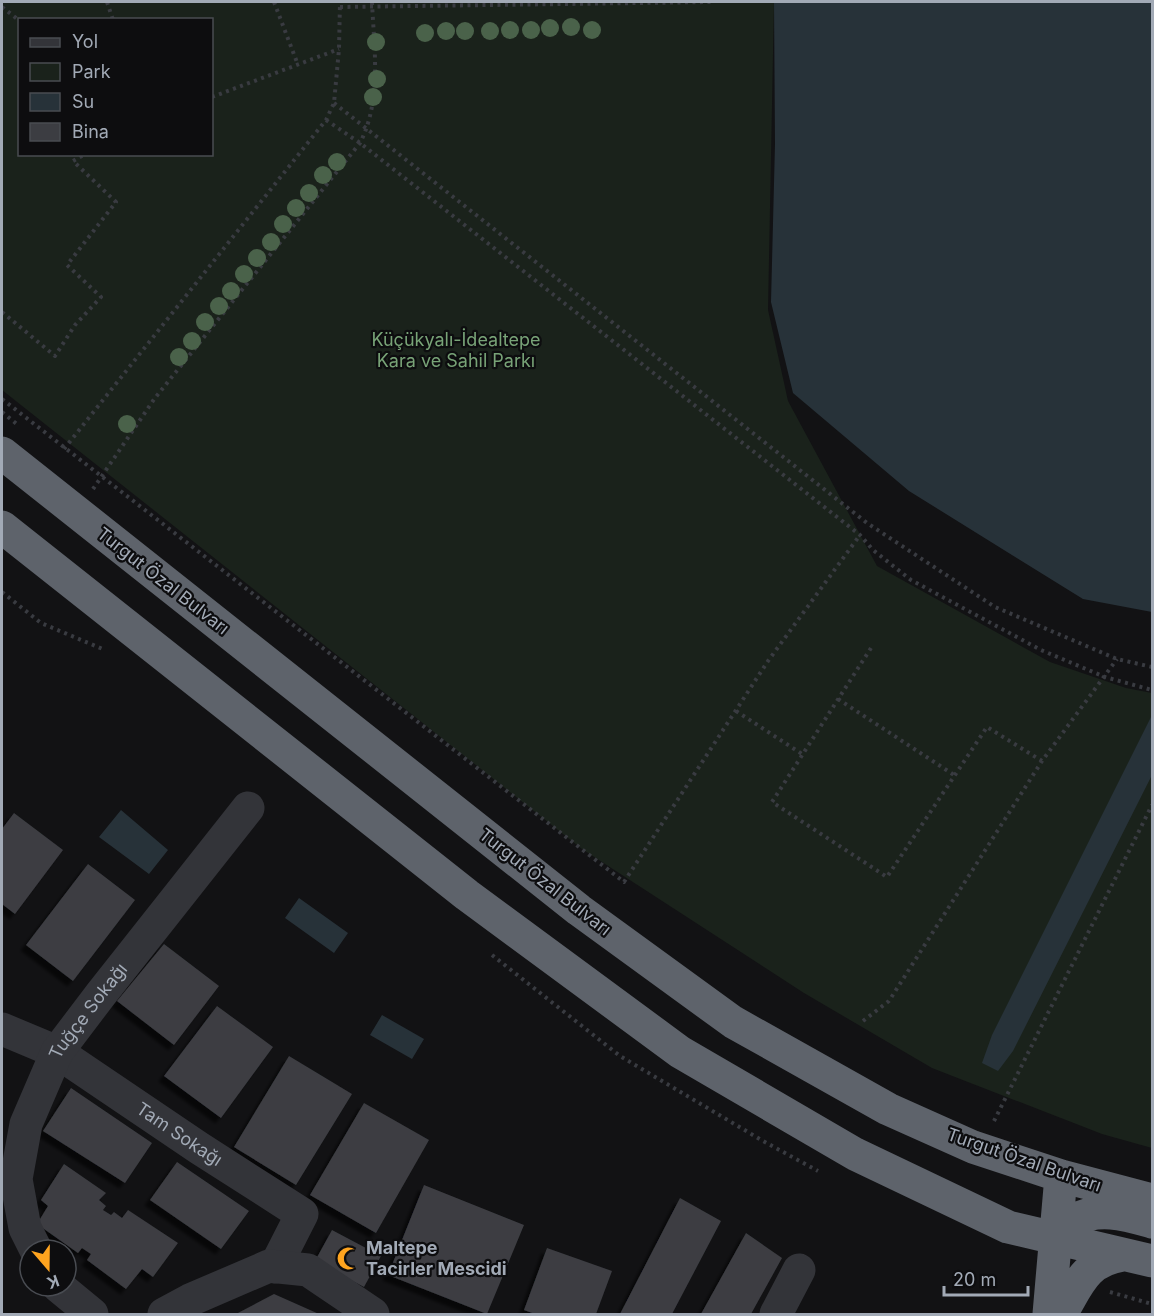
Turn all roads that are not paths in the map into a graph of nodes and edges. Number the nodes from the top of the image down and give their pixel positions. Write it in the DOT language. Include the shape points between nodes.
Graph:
graph roads {
  1 [pos="2,453"];
  2 [pos="2,526"];
  3 [pos="248,808"];
  4 [pos="2,1029"];
  5 [pos="57,1052"];
  6 [pos="1061,1176"];
  7 [pos="1152,1200"];
  8 [pos="1152,1222"];
  9 [pos="31,1238"];
  10 [pos="1057,1239"];
  11 [pos="1138,1258"];
  12 [pos="275,1267"];
  13 [pos="799,1270"];
  14 [pos="73,1298"];
  15 [pos="92,1314"];
  16 [pos="164,1314"];
  17 [pos="373,1314"];
  18 [pos="776,1314"];
  19 [pos="1049,1314"];
  20 [pos="1061,1314"];
  1 -- 6 [label="highway, Turgut Özal Bulvarı" via="579,910 733,1022 888,1109 973,1147"];
  2 -- 10 [label="highway" via="467,895 680,1052 855,1154 1008,1227"];
  3 -- 5 [label="street, Tuğçe Sokağı"];
  4 -- 5 [label="street, Tam Sokağı"];
  5 -- 9 [label="street, Tuğçe Sokağı" via="26,1124 16,1179"];
  5 -- 12 [label="street, Tam Sokağı" via="302,1214"];
  6 -- 7 [label="highway, Turgut Özal Bulvarı"];
  6 -- 10 [label="highway"];
  8 -- 10 [label="highway" via="1099,1212 1072,1222"];
  10 -- 11 [label="highway"];
  10 -- 19 [label="highway"];
  11 -- 20 [label="highway" via="1107,1258 1091,1267"];
  12 -- 16 [label="street" via="269,1266"];
  12 -- 17 [label="street" via="308,1270"];
  13 -- 18 [label="street"];
  14 -- 15 [label="street"];
}
